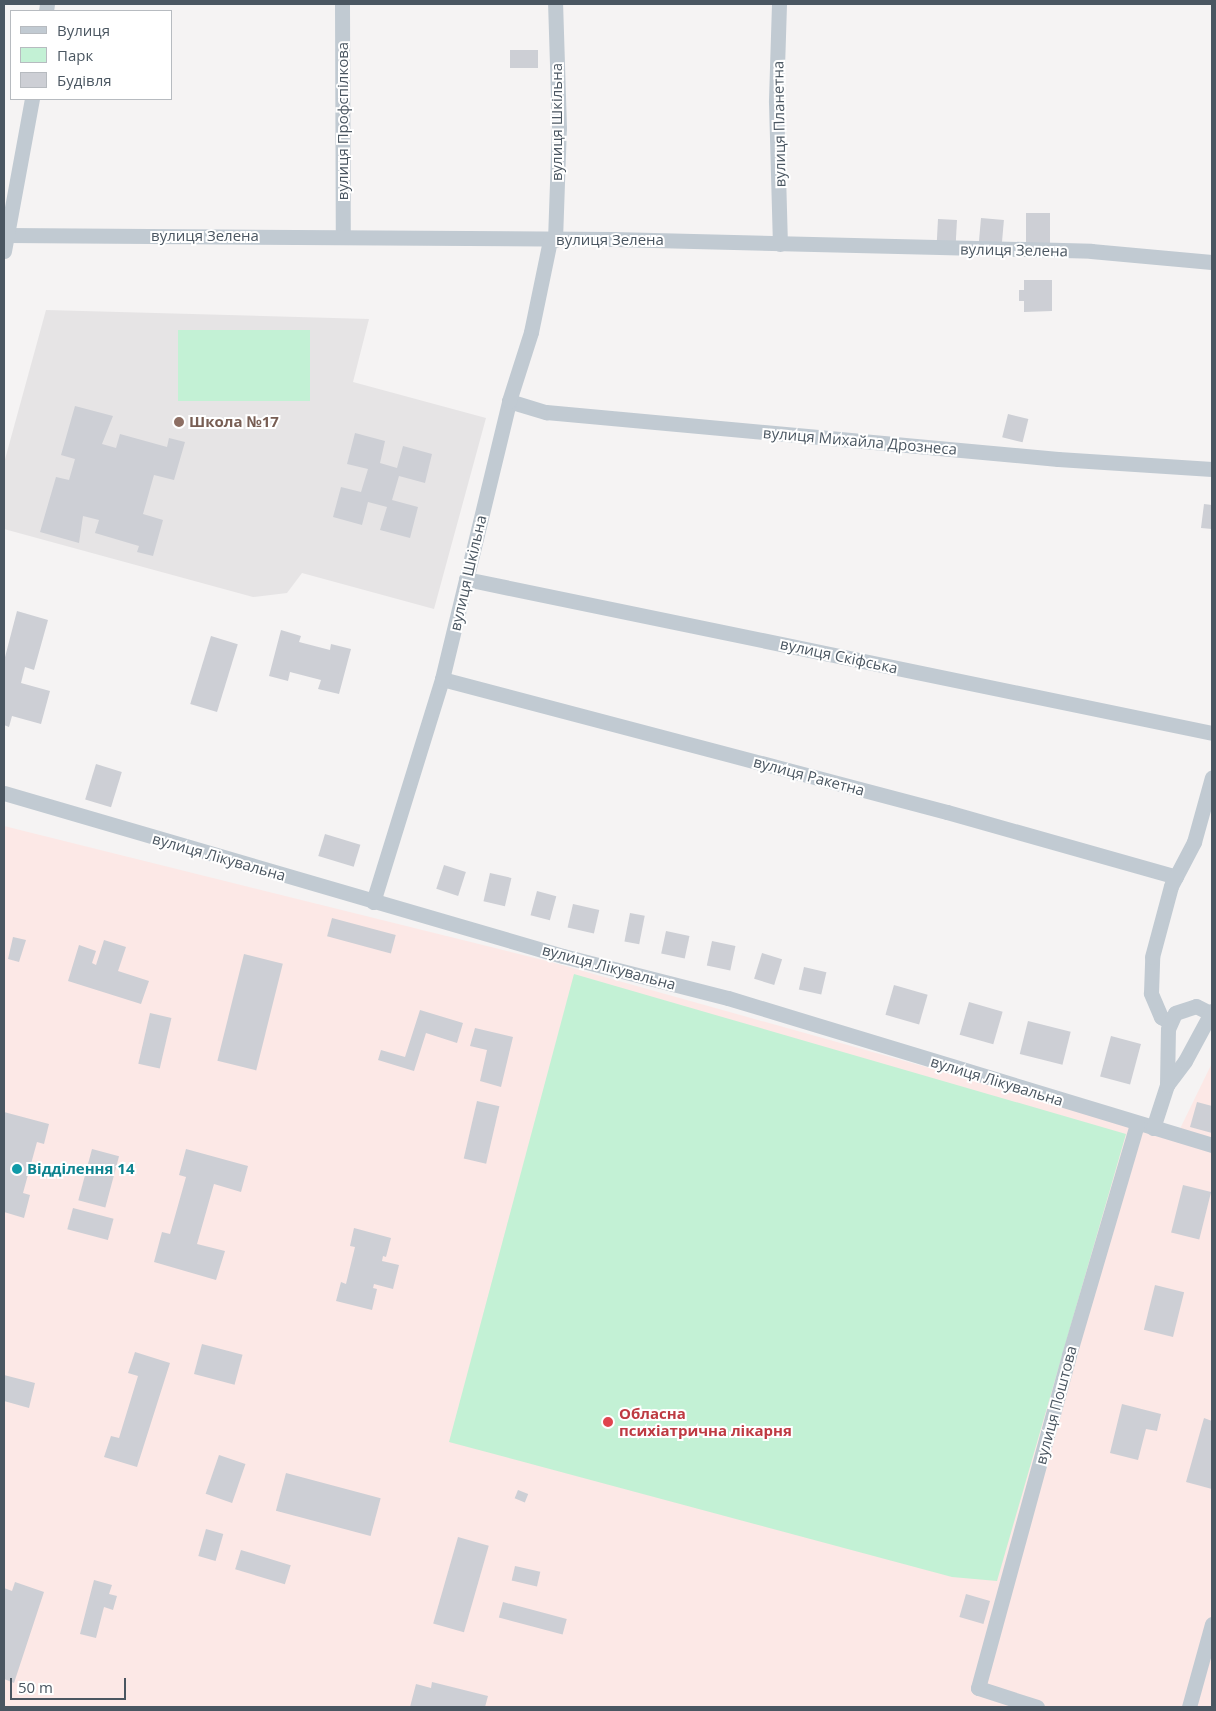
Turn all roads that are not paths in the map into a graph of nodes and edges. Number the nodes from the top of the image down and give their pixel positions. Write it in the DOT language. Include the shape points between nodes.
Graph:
graph roads {
  1 [pos="342,4"];
  2 [pos="555,4"];
  3 [pos="779,4"];
  4 [pos="32,100"];
  5 [pos="7,236"];
  6 [pos="343,237"];
  7 [pos="552,240"];
  8 [pos="780,244"];
  9 [pos="4,251"];
  10 [pos="1212,262"];
  11 [pos="509,401"];
  12 [pos="1212,469"];
  13 [pos="466,579"];
  14 [pos="442,679"];
  15 [pos="1212,733"];
  16 [pos="1212,777"];
  17 [pos="4,793"];
  18 [pos="1176,877"];
  19 [pos="373,902"];
  20 [pos="1211,1012"];
  21 [pos="1170,1022"];
  22 [pos="1167,1085"];
  23 [pos="1137,1124"];
  24 [pos="1153,1128"];
  25 [pos="1212,1145"];
  26 [pos="1212,1624"];
  27 [pos="1037,1707"];
  28 [pos="1189,1707"];
  1 -- 6 [label="street, вулиця Профспілкова"];
  2 -- 7 [label="street, вулиця Шкільна" via="559,128"];
  3 -- 8 [label="street, вулиця Планетна" via="776,102"];
  4 -- 5 [label="street"];
  5 -- 6 [label="street, вулиця Зелена"];
  5 -- 9 [label="street"];
  6 -- 7 [label="street, вулиця Зелена"];
  7 -- 8 [label="street, вулиця Зелена"];
  7 -- 11 [label="street, вулиця Шкільна"];
  8 -- 10 [label="street, вулиця Зелена" via="1091,251"];
  11 -- 12 [label="street, вулиця Михайла Дрознеса" via="546,412 1058,459"];
  11 -- 13 [label="street, вулиця Шкільна"];
  13 -- 14 [label="street, вулиця Шкільна"];
  13 -- 15 [label="street, вулиця Скіфська"];
  14 -- 18 [label="street, вулиця Ракетна" via="948,812"];
  14 -- 19 [label="street, вулиця Шкільна"];
  16 -- 18 [label="street" via="1194,842"];
  17 -- 19 [label="street, вулиця Лікувальна"];
  18 -- 21 [label="street" via="1152,957 1150,981 1155,1006 1161,1017"];
  19 -- 23 [label="street, вулиця Лікувальна" via="563,956 728,998"];
  20 -- 21 [label="street" via="1189,1006 1175,1013"];
  20 -- 22 [label="street" via="1185,1061"];
  21 -- 22 [label="street"];
  22 -- 24 [label="street"];
  23 -- 24 [label="street, вулиця Лікувальна"];
  23 -- 27 [label="street, вулиця Поштова" via="1069,1355 978,1688"];
  24 -- 25 [label="street, вулиця Лікувальна"];
  26 -- 28 [label="street"];
}
